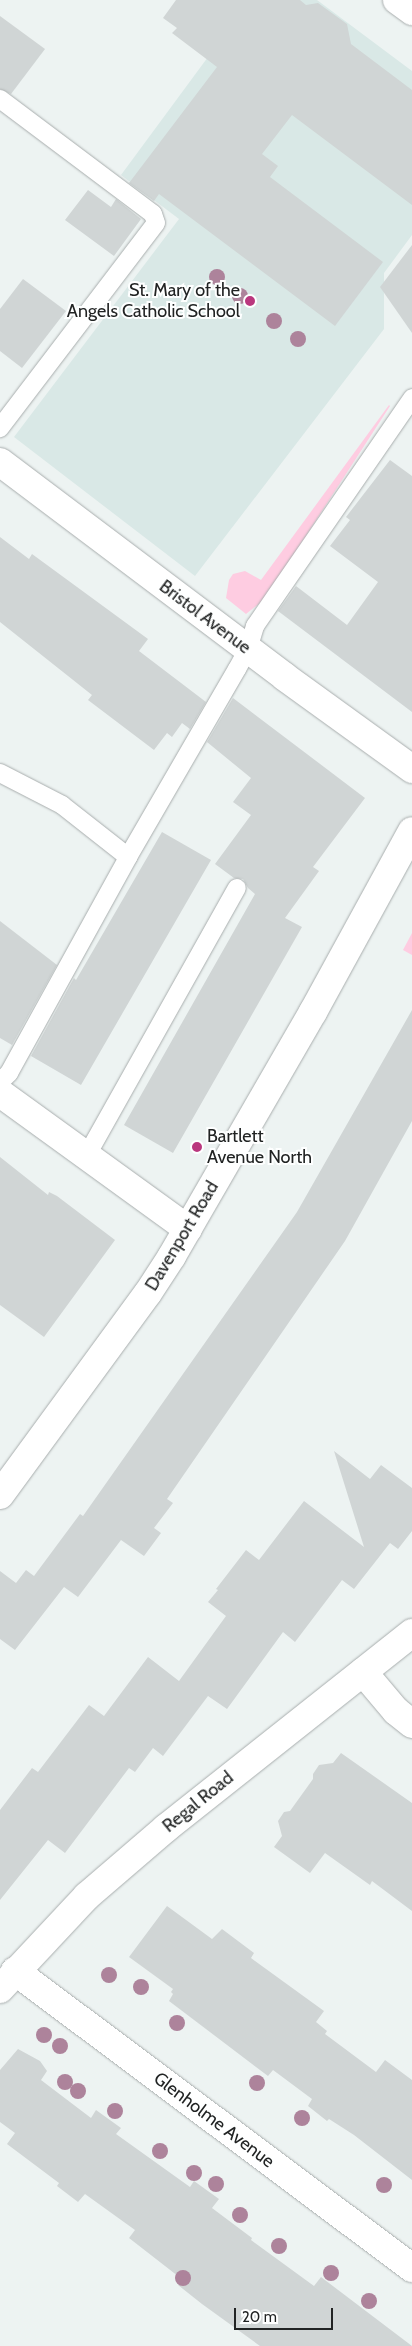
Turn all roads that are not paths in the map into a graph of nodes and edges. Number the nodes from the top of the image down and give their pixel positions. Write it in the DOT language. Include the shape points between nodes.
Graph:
graph roads {
  1 [pos="397,0"];
  2 [pos="412,11"];
  3 [pos="0,99"];
  4 [pos="412,398"];
  5 [pos="0,428"];
  6 [pos="0,462"];
  7 [pos="248,649"];
  8 [pos="412,769"];
  9 [pos="0,773"];
  10 [pos="412,831"];
  11 [pos="128,857"];
  12 [pos="237,888"];
  13 [pos="0,1082"];
  14 [pos="0,1093"];
  15 [pos="87,1155"];
  16 [pos="188,1229"];
  17 [pos="0,1494"];
  18 [pos="412,1633"];
  19 [pos="363,1672"];
  20 [pos="412,1724"];
  21 [pos="8,1980"];
  22 [pos="412,2268"];
  1 -- 2 [label="street"];
  3 -- 5 [label="lane" via="153,214 156,223"];
  4 -- 7 [label="lane" via="256,626"];
  6 -- 7 [label="street, Bristol Avenue"];
  7 -- 8 [label="street, Bristol Avenue"];
  7 -- 11 [label="lane"];
  9 -- 11 [label="lane" via="62,805"];
  10 -- 16 [label="street, Davenport Road" via="313,1012"];
  11 -- 13 [label="lane" via="9,1073"];
  12 -- 15 [label="lane"];
  14 -- 15 [label="street"];
  15 -- 16 [label="street"];
  16 -- 17 [label="street, Davenport Road" via="148,1293"];
  18 -- 19 [label="street, Regal Road"];
  19 -- 20 [label="street" via="396,1711"];
  19 -- 21 [label="street, Regal Road" via="166,1828 87,1896"];
  21 -- 22 [label="street, Glenholme Avenue"];
}
